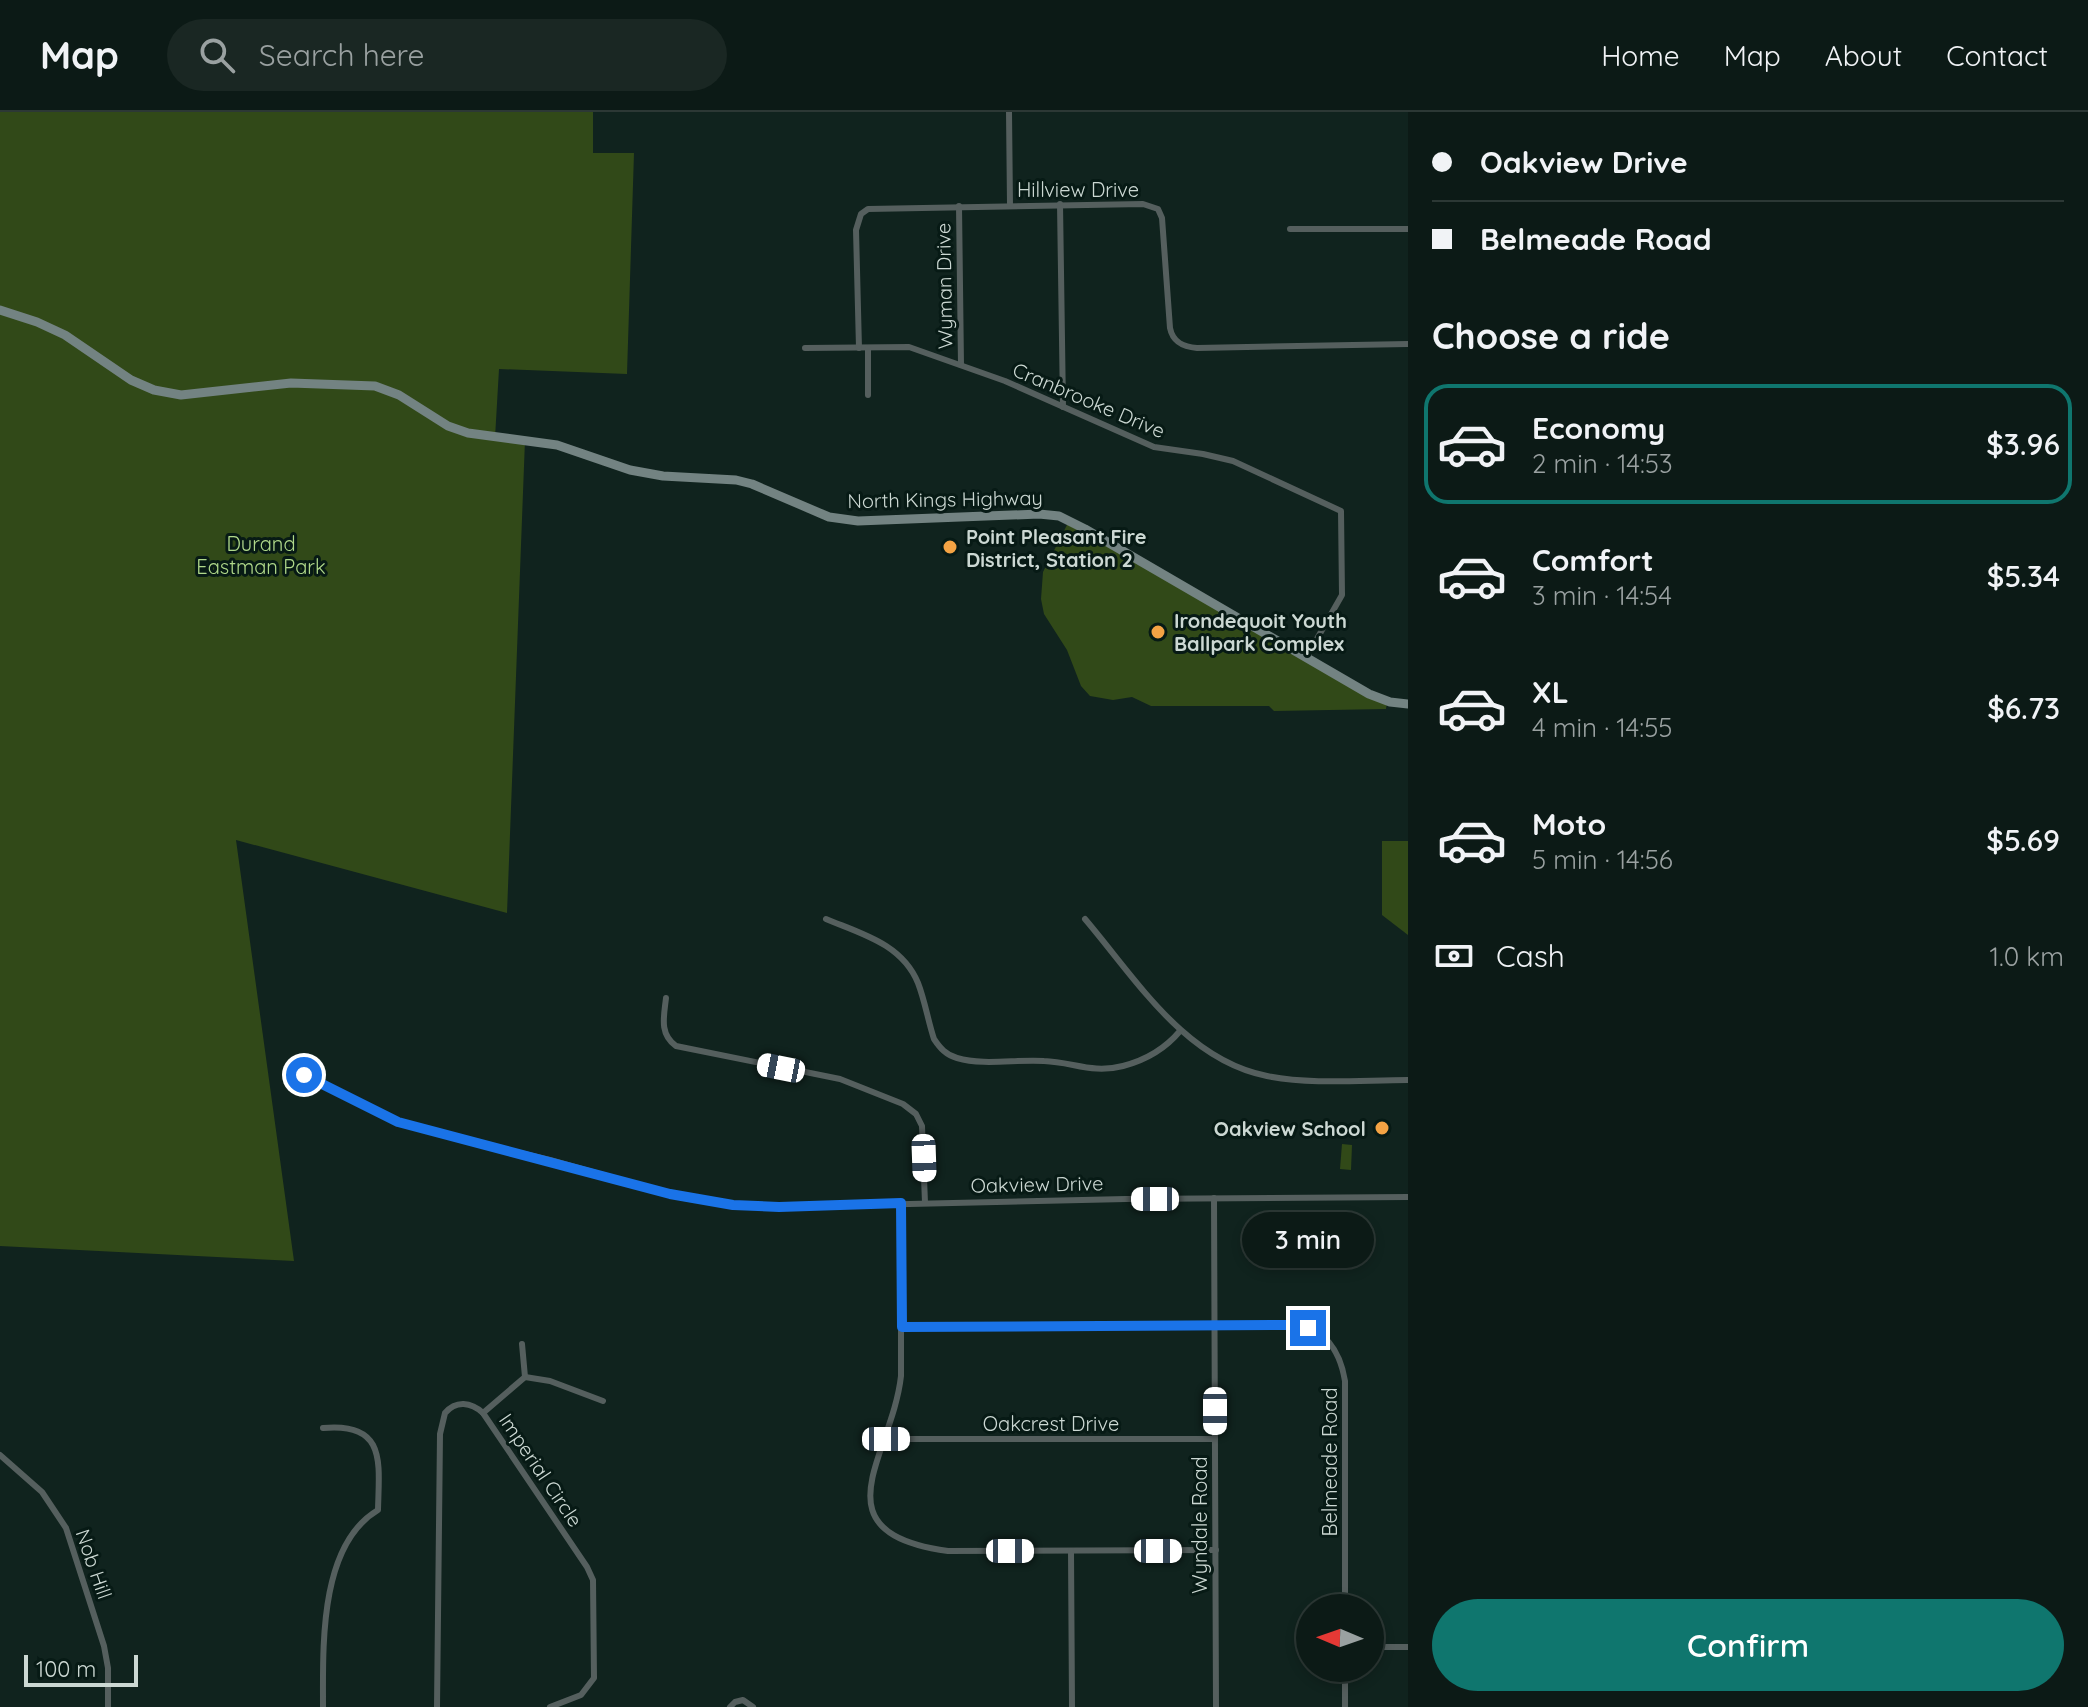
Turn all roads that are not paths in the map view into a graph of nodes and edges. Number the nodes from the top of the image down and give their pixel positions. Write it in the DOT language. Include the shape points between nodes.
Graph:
graph roads {
  1 [pos="1009,112"];
  2 [pos="1060,204"];
  3 [pos="1010,205"];
  4 [pos="959,206"];
  5 [pos="1290,229"];
  6 [pos="1408,229"];
  7 [pos="0,310"];
  8 [pos="1408,344"];
  9 [pos="805,348"];
  10 [pos="859,348"];
  11 [pos="868,348"];
  12 [pos="961,365"];
  13 [pos="868,395"];
  14 [pos="1063,407"];
  15 [pos="1306,658"];
  16 [pos="1408,704"];
  17 [pos="826,919"];
  18 [pos="1085,919"];
  19 [pos="666,998"];
  20 [pos="1180,1031"];
  21 [pos="304,1075"];
  22 [pos="1408,1080"];
  23 [pos="1408,1197"];
  24 [pos="1214,1198"];
  25 [pos="901,1203"];
  26 [pos="925,1203"];
  27 [pos="902,1327"];
  28 [pos="1215,1327"];
  29 [pos="522,1344"];
  30 [pos="525,1377"];
  31 [pos="603,1401"];
  32 [pos="483,1413"];
  33 [pos="323,1428"];
  34 [pos="886,1439"];
  35 [pos="1215,1439"];
  36 [pos="0,1455"];
  37 [pos="1216,1550"];
  38 [pos="1071,1551"];
  39 [pos="1345,1594"];
  40 [pos="1384,1647"];
  41 [pos="1408,1647"];
  42 [pos="1345,1682"];
  43 [pos="108,1707"];
  44 [pos="323,1707"];
  45 [pos="437,1707"];
  46 [pos="550,1707"];
  47 [pos="730,1707"];
  48 [pos="753,1707"];
  49 [pos="1072,1707"];
  50 [pos="1216,1707"];
  51 [pos="1345,1707"];
  1 -- 3 [label="street"];
  2 -- 3 [label="street, Hillview Drive"];
  2 -- 8 [label="street, Hillview Drive" via="1143,204 1158,209 1170,328 1181,345"];
  2 -- 14 [label="street"];
  3 -- 4 [label="street, Hillview Drive"];
  4 -- 10 [label="street, Hillview Drive" via="877,207 861,214 856,230"];
  4 -- 12 [label="street, Wyman Drive"];
  5 -- 6 [label="street"];
  7 -- 15 [label="street, North Kings Highway" via="65,335 131,380 167,393 211,394 291,383 375,386 468,433 557,445 663,476 736,480 829,517 858,521 1059,516"];
  9 -- 10 [label="street, Cranbrooke Drive"];
  10 -- 11 [label="street, Cranbrooke Drive"];
  11 -- 12 [label="street, Cranbrooke Drive" via="909,347"];
  11 -- 13 [label="street"];
  12 -- 14 [label="street, Cranbrooke Drive"];
  14 -- 15 [label="street, Cranbrooke Drive" via="1154,447 1233,461 1341,511 1342,595"];
  15 -- 16 [label="street, North Kings Highway" via="1375,698"];
  17 -- 20 [label="street" via="882,942 899,955 917,982 934,1039 952,1057 1112,1068 1147,1057"];
  18 -- 20 [label="street"];
  19 -- 26 [label="street" via="664,1030 676,1046 840,1079 911,1109 922,1126"];
  20 -- 22 [label="street" via="1216,1058 1268,1077"];
  21 -- 25 [label="street, Oakview Drive" via="398,1122 670,1194 779,1207"];
  23 -- 24 [label="street, Oakview Drive"];
  24 -- 26 [label="street, Oakview Drive"];
  24 -- 28 [label="street, Wyndale Road"];
  25 -- 26 [label="street, Oakview Drive"];
  25 -- 27 [label="street"];
  27 -- 28 [label="street, Belmeade Road"];
  27 -- 34 [label="street" via="900,1387"];
  28 -- 35 [label="street, Wyndale Road"];
  28 -- 39 [label="street, Belmeade Road" via="1301,1326 1324,1336 1336,1352 1345,1381"];
  29 -- 30 [label="street"];
  30 -- 31 [label="street"];
  30 -- 32 [label="street"];
  32 -- 45 [label="street, Imperial Circle" via="471,1405 456,1405 442,1422"];
  32 -- 46 [label="street, Imperial Circle" via="593,1580 594,1678 581,1695"];
  33 -- 44 [label="street" via="341,1427 368,1437 379,1460 378,1510 351,1536 329,1596"];
  34 -- 35 [label="street, Oakcrest Drive"];
  34 -- 38 [label="street" via="869,1494 875,1517 891,1535 948,1551"];
  35 -- 37 [label="street, Wyndale Road"];
  36 -- 43 [label="street, Nob Hill" via="42,1492 66,1528 106,1658"];
  37 -- 38 [label="street"];
  37 -- 50 [label="street, Wyndale Road"];
  38 -- 49 [label="street"];
  40 -- 41 [label="street"];
  42 -- 51 [label="street"];
  47 -- 48 [label="street" via="739,1700"];
}
